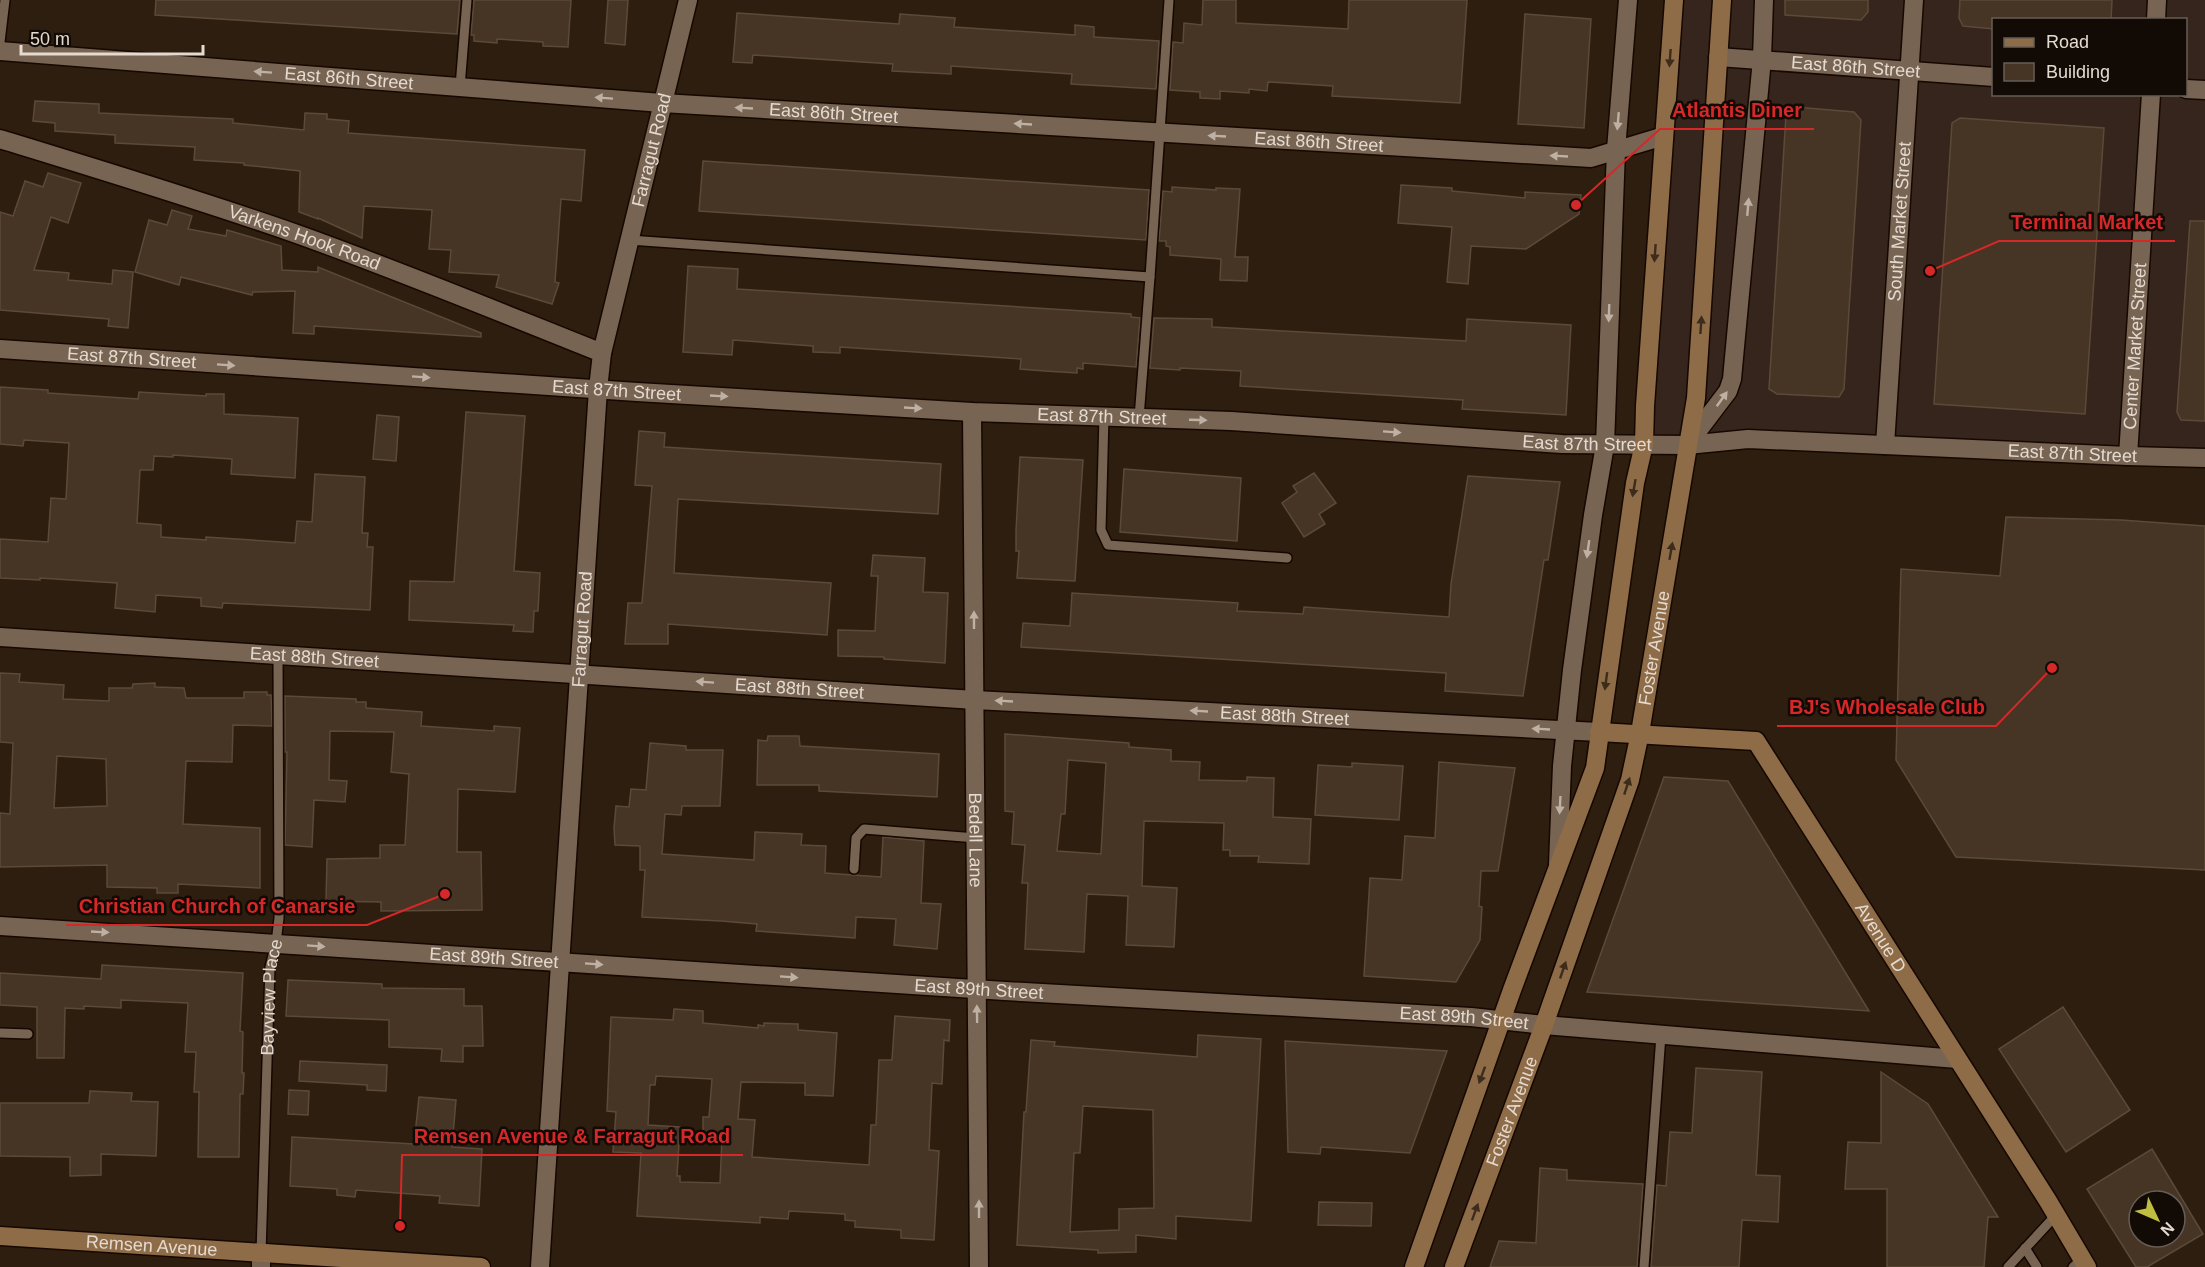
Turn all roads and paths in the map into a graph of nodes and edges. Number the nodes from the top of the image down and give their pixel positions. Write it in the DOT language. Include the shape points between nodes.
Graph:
graph roads {
  1 [pos="5,0"];
  2 [pos="467,0"];
  3 [pos="688,0"];
  4 [pos="1169,0"];
  5 [pos="1628,0"];
  6 [pos="1674,0"];
  7 [pos="1722,0"];
  8 [pos="1764,0"];
  9 [pos="1914,0"];
  10 [pos="2157,0"];
  11 [pos="2156,18"];
  12 [pos="0,42"];
  13 [pos="0,51"];
  14 [pos="1718,57"];
  15 [pos="1762,59"];
  16 [pos="1909,71"];
  17 [pos="1992,77"];
  18 [pos="460,87"];
  19 [pos="2187,89"];
  20 [pos="2205,90"];
  21 [pos="2151,96"];
  22 [pos="662,103"];
  23 [pos="1160,132"];
  24 [pos="1664,136"];
  25 [pos="0,139"];
  26 [pos="1616,150"];
  27 [pos="629,240"];
  28 [pos="1150,277"];
  29 [pos="0,350"];
  30 [pos="602,353"];
  31 [pos="598,389"];
  32 [pos="972,412"];
  33 [pos="1104,416"];
  34 [pos="1139,418"];
  35 [pos="1644,444"];
  36 [pos="1605,445"];
  37 [pos="1687,445"];
  38 [pos="1885,445"];
  39 [pos="2128,456"];
  40 [pos="2205,458"];
  41 [pos="1287,558"];
  42 [pos="0,637"];
  43 [pos="278,655"];
  44 [pos="579,674"];
  45 [pos="975,700"];
  46 [pos="1565,730"];
  47 [pos="1599,732"];
  48 [pos="1640,733"];
  49 [pos="976,838"];
  50 [pos="854,869"];
  51 [pos="1558,869"];
  52 [pos="0,926"];
  53 [pos="276,944"];
  54 [pos="561,962"];
  55 [pos="977,989"];
  56 [pos="1502,1020"];
  57 [pos="1544,1025"];
  58 [pos="0,1033"];
  59 [pos="28,1034"];
  60 [pos="1661,1035"];
  61 [pos="1957,1059"];
  62 [pos="2056,1215"];
  63 [pos="0,1236"];
  64 [pos="2025,1248"];
  65 [pos="261,1260"];
  66 [pos="2080,1264"];
  67 [pos="481,1267"];
  68 [pos="540,1267"];
  69 [pos="979,1267"];
  70 [pos="1414,1267"];
  71 [pos="1454,1267"];
  72 [pos="1644,1267"];
  73 [pos="2008,1267"];
  74 [pos="2037,1267"];
  1 -- 12 [label="lane"];
  2 -- 18 [label="lane"];
  3 -- 22 [label="street, Farragut Road"];
  4 -- 23 [label="lane"];
  5 -- 26 [label="street, one-way"];
  6 -- 24 [label="main road, one-way"];
  7 -- 14 [label="main road, Foster Avenue"];
  8 -- 15 [label="street"];
  9 -- 16 [label="street, South Market Street"];
  10 -- 11 [label="street"];
  18 -- 13 [label="street, East 86th Street, one-way"];
  14 -- 15 [label="street, East 86th Street"];
  37 -- 14 [label="main road, Foster Avenue, one-way" via="1696,398"];
  15 -- 16 [label="street, East 86th Street"];
  37 -- 15 [label="street, one-way" via="1728,391 1732,379"];
  16 -- 17 [label="street, East 86th Street"];
  16 -- 38 [label="street, South Market Street"];
  22 -- 18 [label="street, East 86th Street, one-way"];
  19 -- 20 [label="street"];
  21 -- 39 [label="street, Center Market Street"];
  23 -- 22 [label="street, East 86th Street, one-way"];
  22 -- 27 [label="street, Farragut Road"];
  26 -- 23 [label="street, East 86th Street, one-way" via="1591,158"];
  23 -- 28 [label="lane"];
  24 -- 26 [label="street, East 86th Street"];
  24 -- 35 [label="main road, one-way"];
  25 -- 30 [label="street, Varkens Hook Road" via="294,233"];
  26 -- 36 [label="street, one-way"];
  27 -- 28 [label="lane"];
  27 -- 30 [label="street, Farragut Road"];
  28 -- 34 [label="lane"];
  29 -- 31 [label="street, East 87th Street, one-way"];
  30 -- 31 [label="street, Farragut Road"];
  31 -- 32 [label="street, East 87th Street, one-way"];
  31 -- 44 [label="street, Farragut Road"];
  32 -- 33 [label="street, East 87th Street"];
  45 -- 32 [label="street, Bedell Lane, one-way"];
  33 -- 34 [label="street, East 87th Street"];
  33 -- 41 [label="lane" via="1101,530 1108,545"];
  34 -- 36 [label="street, East 87th Street, one-way"];
  35 -- 36 [label="street, East 87th Street"];
  35 -- 37 [label="street, East 87th Street"];
  35 -- 47 [label="main road, one-way"];
  36 -- 46 [label="street, one-way"];
  37 -- 38 [label="street, East 87th Street" via="1748,438"];
  48 -- 37 [label="main road, Foster Avenue, one-way"];
  38 -- 39 [label="street, East 87th Street"];
  39 -- 40 [label="street, East 87th Street"];
  42 -- 43 [label="street, East 88th Street"];
  43 -- 44 [label="street, East 88th Street"];
  43 -- 53 [label="lane, Bayview Place"];
  45 -- 44 [label="street, East 88th Street, one-way"];
  44 -- 54 [label="street, Farragut Road"];
  46 -- 45 [label="street, East 88th Street, one-way"];
  45 -- 49 [label="street, Bedell Lane"];
  46 -- 47 [label="street, East 88th Street"];
  46 -- 51 [label="street, one-way"];
  47 -- 48 [label="main road, Avenue D"];
  47 -- 51 [label="main road" via="1595,768"];
  57 -- 48 [label="main road, Foster Avenue, one-way" via="1630,780"];
  48 -- 61 [label="main road, Avenue D" via="1756,741"];
  49 -- 50 [label="lane" via="864,829 856,838"];
  49 -- 55 [label="street, Bedell Lane"];
  51 -- 56 [label="main road"];
  52 -- 53 [label="street, East 89th Street, one-way"];
  53 -- 54 [label="street, East 89th Street, one-way"];
  53 -- 65 [label="lane, Bayview Place" via="270,967"];
  54 -- 55 [label="street, East 89th Street, one-way"];
  54 -- 68 [label="street, Farragut Road"];
  55 -- 56 [label="street, East 89th Street"];
  69 -- 55 [label="street, Bedell Lane, one-way"];
  56 -- 57 [label="street, East 89th Street"];
  56 -- 70 [label="main road, one-way"];
  57 -- 60 [label="street, East 89th Street"];
  71 -- 57 [label="main road, Foster Avenue, one-way"];
  58 -- 59 [label="lane"];
  60 -- 61 [label="street, East 89th Street"];
  60 -- 72 [label="lane"];
  61 -- 62 [label="main road, Avenue D"];
  62 -- 64 [label="lane"];
  62 -- 66 [label="main road, Avenue D"];
  63 -- 65 [label="main road, Remsen Avenue"];
  64 -- 73 [label="lane"];
  64 -- 74 [label="lane"];
  65 -- 67 [label="main road, Remsen Avenue"];
}
